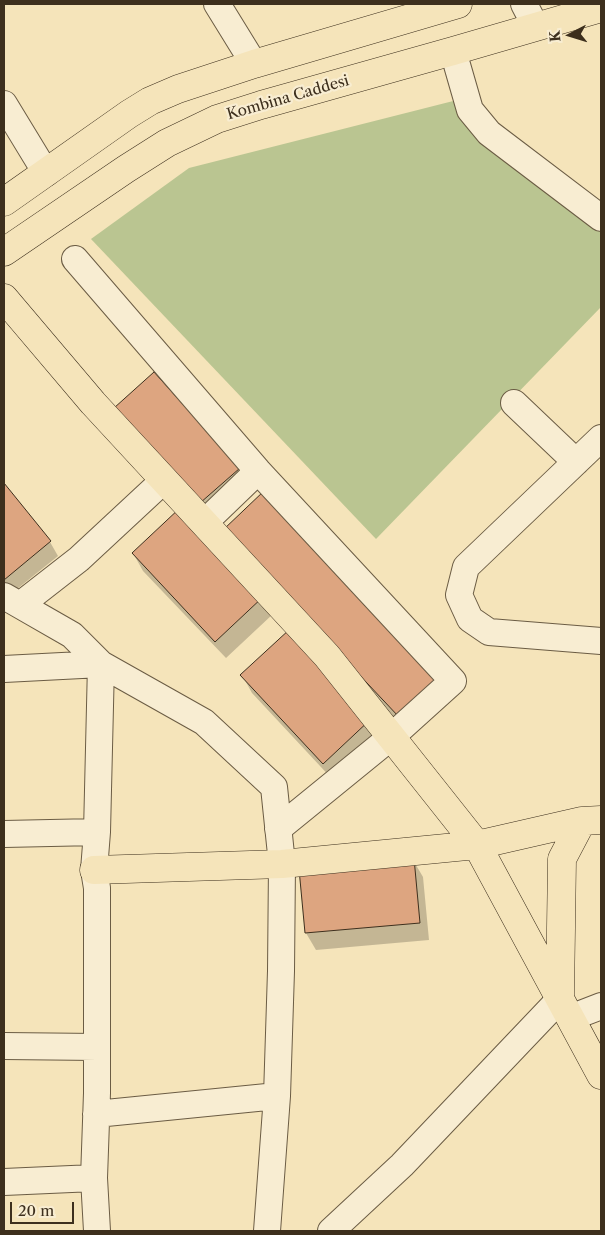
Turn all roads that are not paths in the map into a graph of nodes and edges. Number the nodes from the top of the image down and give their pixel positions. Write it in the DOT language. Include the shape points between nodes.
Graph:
graph roads {
  1 [pos="217,4"];
  2 [pos="458,4"];
  3 [pos="601,8"];
  4 [pos="530,15"];
  5 [pos="453,51"];
  6 [pos="254,64"];
  7 [pos="4,104"];
  8 [pos="46,173"];
  9 [pos="4,202"];
  10 [pos="601,218"];
  11 [pos="4,252"];
  12 [pos="75,259"];
  13 [pos="4,298"];
  14 [pos="514,403"];
  15 [pos="601,438"];
  16 [pos="576,462"];
  17 [pos="258,471"];
  18 [pos="164,480"];
  19 [pos="204,523"];
  20 [pos="12,600"];
  21 [pos="601,641"];
  22 [pos="101,664"];
  23 [pos="4,669"];
  24 [pos="392,737"];
  25 [pos="592,820"];
  26 [pos="278,829"];
  27 [pos="97,832"];
  28 [pos="4,834"];
  29 [pos="477,845"];
  30 [pos="282,864"];
  31 [pos="94,870"];
  32 [pos="601,1006"];
  33 [pos="565,1008"];
  34 [pos="4,1046"];
  35 [pos="97,1047"];
  36 [pos="601,1075"];
  37 [pos="277,1096"];
  38 [pos="96,1114"];
  39 [pos="94,1178"];
  40 [pos="4,1182"];
  41 [pos="97,1231"];
  42 [pos="267,1231"];
  43 [pos="331,1231"];
  1 -- 6 [label="street"];
  2 -- 6 [label="main road"];
  3 -- 4 [label="main road, Kombina Caddesi"];
  4 -- 5 [label="main road, Kombina Caddesi"];
  5 -- 10 [label="street" via="470,110 489,133"];
  5 -- 11 [label="main road, Kombina Caddesi" via="218,119 167,143"];
  6 -- 8 [label="main road" via="178,88 150,101"];
  7 -- 8 [label="street"];
  8 -- 9 [label="main road"];
  12 -- 17 [label="street"];
  13 -- 18 [label="main road"];
  14 -- 16 [label="street"];
  15 -- 16 [label="street"];
  16 -- 21 [label="street" via="466,567 459,595 470,619 489,632"];
  17 -- 19 [label="street"];
  17 -- 24 [label="street" via="453,681"];
  18 -- 19 [label="main road"];
  18 -- 20 [label="street" via="79,559"];
  19 -- 24 [label="main road" via="327,656"];
  20 -- 22 [label="street" via="72,635"];
  22 -- 23 [label="street"];
  22 -- 26 [label="street" via="204,722 274,787"];
  22 -- 27 [label="street"];
  24 -- 26 [label="street"];
  24 -- 29 [label="main road"];
  25 -- 29 [label="main road"];
  25 -- 33 [label="main road" via="562,859"];
  26 -- 30 [label="street"];
  27 -- 28 [label="street"];
  27 -- 31 [label="street"];
  29 -- 30 [label="main road"];
  29 -- 33 [label="main road"];
  30 -- 31 [label="main road"];
  30 -- 37 [label="street"];
  31 -- 35 [label="street" via="97,888"];
  32 -- 33 [label="street"];
  33 -- 36 [label="main road"];
  33 -- 43 [label="street"];
  34 -- 35 [label="street"];
  35 -- 38 [label="street"];
  37 -- 38 [label="street"];
  37 -- 42 [label="street"];
  38 -- 39 [label="street"];
  39 -- 40 [label="street"];
  39 -- 41 [label="street"];
}
